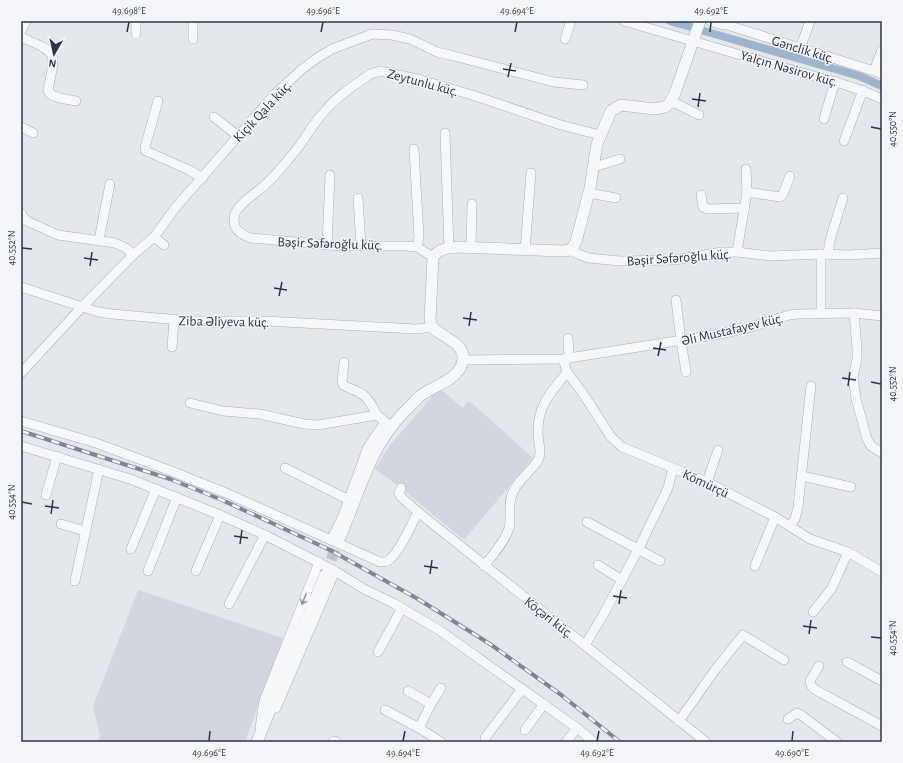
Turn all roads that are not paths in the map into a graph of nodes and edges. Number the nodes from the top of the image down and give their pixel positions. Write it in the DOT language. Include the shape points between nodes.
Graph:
graph roads {
  1 [pos="26,21"];
  2 [pos="136,21"];
  3 [pos="193,21"];
  4 [pos="571,21"];
  5 [pos="624,21"];
  6 [pos="712,21"];
  7 [pos="810,21"];
  8 [pos="699,23"];
  9 [pos="724,23"];
  10 [pos="21,31"];
  11 [pos="136,34"];
  12 [pos="21,37"];
  13 [pos="193,38"];
  14 [pos="565,39"];
  15 [pos="695,39"];
  16 [pos="800,49"];
  17 [pos="882,50"];
  18 [pos="878,73"];
  19 [pos="835,81"];
  20 [pos="583,84"];
  21 [pos="862,90"];
  22 [pos="882,99"];
  23 [pos="76,101"];
  24 [pos="158,101"];
  25 [pos="671,101"];
  26 [pos="699,115"];
  27 [pos="214,117"];
  28 [pos="824,119"];
  29 [pos="21,127"];
  30 [pos="33,133"];
  31 [pos="445,133"];
  32 [pos="600,135"];
  33 [pos="238,136"];
  34 [pos="844,141"];
  35 [pos="414,149"];
  36 [pos="620,159"];
  37 [pos="594,167"];
  38 [pos="746,169"];
  39 [pos="531,173"];
  40 [pos="330,175"];
  41 [pos="790,176"];
  42 [pos="203,178"];
  43 [pos="110,184"];
  44 [pos="747,192"];
  45 [pos="589,193"];
  46 [pos="701,195"];
  47 [pos="358,198"];
  48 [pos="616,198"];
  49 [pos="843,198"];
  50 [pos="472,204"];
  51 [pos="745,208"];
  52 [pos="21,213"];
  53 [pos="234,220"];
  54 [pos="154,237"];
  55 [pos="99,240"];
  56 [pos="164,245"];
  57 [pos="327,245"];
  58 [pos="361,245"];
  59 [pos="417,247"];
  60 [pos="471,247"];
  61 [pos="449,248"];
  62 [pos="525,250"];
  63 [pos="571,250"];
  64 [pos="737,252"];
  65 [pos="882,253"];
  66 [pos="824,254"];
  67 [pos="133,255"];
  68 [pos="433,257"];
  69 [pos="21,287"];
  70 [pos="676,300"];
  71 [pos="82,307"];
  72 [pos="821,313"];
  73 [pos="854,313"];
  74 [pos="882,316"];
  75 [pos="174,320"];
  76 [pos="432,327"];
  77 [pos="568,338"];
  78 [pos="681,341"];
  79 [pos="172,347"];
  80 [pos="566,358"];
  81 [pos="463,360"];
  82 [pos="344,362"];
  83 [pos="567,372"];
  84 [pos="686,372"];
  85 [pos="21,373"];
  86 [pos="812,386"];
  87 [pos="190,403"];
  88 [pos="377,415"];
  89 [pos="21,421"];
  90 [pos="388,424"];
  91 [pos="21,446"];
  92 [pos="718,450"];
  93 [pos="882,453"];
  94 [pos="56,456"];
  95 [pos="285,468"];
  96 [pos="673,468"];
  97 [pos="99,469"];
  98 [pos="802,476"];
  99 [pos="707,482"];
  100 [pos="851,487"];
  101 [pos="401,488"];
  102 [pos="156,489"];
  103 [pos="46,495"];
  104 [pos="177,497"];
  105 [pos="349,500"];
  106 [pos="418,512"];
  107 [pos="220,515"];
  108 [pos="775,517"];
  109 [pos="587,522"];
  110 [pos="61,524"];
  111 [pos="790,526"];
  112 [pos="85,531"];
  113 [pos="265,535"];
  114 [pos="336,538"];
  115 [pos="131,549"];
  116 [pos="638,550"];
  117 [pos="848,552"];
  118 [pos="660,561"];
  119 [pos="319,562"];
  120 [pos="598,565"];
  121 [pos="484,566"];
  122 [pos="755,566"];
  123 [pos="148,571"];
  124 [pos="196,571"];
  125 [pos="882,572"];
  126 [pos="330,573"];
  127 [pos="622,580"];
  128 [pos="75,581"];
  129 [pos="229,604"];
  130 [pos="402,608"];
  131 [pos="813,612"];
  132 [pos="585,645"];
  133 [pos="378,652"];
  134 [pos="784,660"];
  135 [pos="847,662"];
  136 [pos="819,666"];
  137 [pos="882,681"];
  138 [pos="441,688"];
  139 [pos="522,689"];
  140 [pos="408,691"];
  141 [pos="431,704"];
  142 [pos="544,704"];
  143 [pos="385,710"];
  144 [pos="788,719"];
  145 [pos="679,721"];
  146 [pos="882,726"];
  147 [pos="419,728"];
  148 [pos="577,728"];
  149 [pos="525,730"];
  150 [pos="485,738"];
  151 [pos="258,740"];
  152 [pos="435,740"];
  153 [pos="566,742"];
  154 [pos="594,742"];
  155 [pos="706,742"];
  156 [pos="837,742"];
  1 -- 10 [label="street"];
  2 -- 11 [label="street"];
  3 -- 13 [label="street"];
  4 -- 14 [label="street"];
  5 -- 15 [label="street"];
  6 -- 9 [label="street"];
  7 -- 16 [label="street"];
  8 -- 15 [label="street"];
  9 -- 16 [label="street, Gənclik küç."];
  12 -- 23 [label="street" via="47,48 54,57 49,93"];
  15 -- 19 [label="street, Yalçın Nəsirov küç." via="794,71"];
  15 -- 25 [label="street"];
  16 -- 18 [label="street, Gənclik küç."];
  17 -- 18 [label="street"];
  19 -- 21 [label="street, Yalçın Nəsirov küç."];
  19 -- 28 [label="street"];
  20 -- 33 [label="street, Kiçik Qala küç." via="554,82 437,52 410,39 372,34 332,49 317,58 275,94"];
  21 -- 22 [label="street, Yalçın Nəsirov küç."];
  21 -- 34 [label="street"];
  24 -- 42 [label="street" via="146,151"];
  25 -- 26 [label="street"];
  25 -- 32 [label="street" via="659,109 621,105 616,107 611,111"];
  27 -- 33 [label="street"];
  29 -- 30 [label="street"];
  31 -- 61 [label="street"];
  32 -- 37 [label="street"];
  32 -- 53 [label="street, Zeytunlu küç." via="421,80 381,71 375,72 325,110 281,168 239,207"];
  33 -- 42 [label="street, Kiçik Qala küç."];
  35 -- 59 [label="street" via="419,237"];
  36 -- 37 [label="street"];
  37 -- 45 [label="street"];
  38 -- 44 [label="street"];
  39 -- 62 [label="street"];
  40 -- 57 [label="street"];
  41 -- 44 [label="street" via="780,197"];
  42 -- 54 [label="street, Kiçik Qala küç." via="176,207"];
  43 -- 55 [label="street"];
  44 -- 51 [label="street"];
  45 -- 48 [label="street"];
  45 -- 63 [label="street" via="576,242"];
  46 -- 51 [label="street" via="703,207 708,209"];
  47 -- 58 [label="street"];
  49 -- 66 [label="street"];
  50 -- 60 [label="street"];
  51 -- 64 [label="street"];
  52 -- 55 [label="street" via="27,221 58,236"];
  53 -- 57 [label="street, Bəşir Səfəroğlu küç." via="238,232 251,238"];
  54 -- 56 [label="street"];
  54 -- 67 [label="street, Kiçik Qala küç."];
  55 -- 67 [label="street" via="121,245"];
  57 -- 58 [label="street, Bəşir Səfəroğlu küç."];
  58 -- 59 [label="street, Bəşir Səfəroğlu küç."];
  59 -- 68 [label="street, Bəşir Səfəroğlu küç."];
  60 -- 61 [label="street, Bəşir Səfəroğlu küç."];
  60 -- 62 [label="street, Bəşir Səfəroğlu küç."];
  61 -- 68 [label="street, Bəşir Səfəroğlu küç." via="439,251"];
  62 -- 63 [label="street, Bəşir Səfəroğlu küç."];
  63 -- 64 [label="street, Bəşir Səfəroğlu küç." via="588,258 620,261 674,260"];
  64 -- 66 [label="street, Bəşir Səfəroğlu küç." via="771,256"];
  65 -- 66 [label="street, Bəşir Səfəroğlu küç." via="849,256"];
  66 -- 72 [label="street"];
  67 -- 71 [label="street, Kiçik Qala küç."];
  68 -- 76 [label="street" via="430,320"];
  69 -- 71 [label="street, Ziba Əliyeva küç."];
  70 -- 78 [label="street"];
  71 -- 75 [label="street, Ziba Əliyeva küç." via="98,312"];
  71 -- 85 [label="street, Kiçik Qala küç."];
  72 -- 73 [label="street, Əli Mustafayev küç."];
  72 -- 78 [label="street, Əli Mustafayev küç." via="789,315 748,328"];
  73 -- 74 [label="street, Əli Mustafayev küç."];
  73 -- 93 [label="street" via="857,359 853,377 856,399 867,440"];
  75 -- 76 [label="street, Ziba Əliyeva küç." via="265,321 416,329"];
  75 -- 79 [label="street"];
  76 -- 81 [label="street" via="459,347"];
  77 -- 80 [label="street, Kömürçü"];
  78 -- 80 [label="street, Əli Mustafayev küç."];
  78 -- 84 [label="street"];
  80 -- 81 [label="street, Əli Mustafayev küç."];
  80 -- 83 [label="street, Kömürçü"];
  81 -- 90 [label="street" via="456,374 420,397"];
  82 -- 88 [label="street" via="343,385 360,392 368,399"];
  83 -- 96 [label="street, Kömürçü" via="616,443"];
  83 -- 121 [label="street" via="544,403 539,424 538,461 513,491 510,497 510,526 507,534"];
  86 -- 98 [label="street"];
  87 -- 88 [label="street" via="223,411 265,415 318,425"];
  88 -- 90 [label="street"];
  89 -- 114 [label="street" via="96,443 165,468"];
  90 -- 105 [label="street" via="367,449"];
  90 -- 114 [label="street"];
  91 -- 94 [label="street"];
  92 -- 99 [label="street"];
  94 -- 97 [label="street"];
  94 -- 103 [label="street"];
  95 -- 105 [label="street"];
  96 -- 99 [label="street, Kömürçü"];
  96 -- 116 [label="street" via="668,488"];
  97 -- 102 [label="street"];
  97 -- 112 [label="street"];
  98 -- 100 [label="street"];
  98 -- 111 [label="street" via="798,507"];
  99 -- 108 [label="street, Kömürçü"];
  101 -- 106 [label="street, Köçəri küç." via="401,497"];
  102 -- 104 [label="street"];
  102 -- 115 [label="street"];
  104 -- 107 [label="street"];
  104 -- 123 [label="street"];
  105 -- 114 [label="street"];
  106 -- 114 [label="street" via="398,548 390,560 385,562 375,560"];
  106 -- 121 [label="street, Köçəri küç."];
  107 -- 113 [label="street"];
  107 -- 124 [label="street"];
  108 -- 111 [label="street, Kömürçü"];
  108 -- 122 [label="street"];
  109 -- 116 [label="street"];
  110 -- 112 [label="street"];
  111 -- 117 [label="street, Kömürçü" via="814,541"];
  112 -- 128 [label="street"];
  113 -- 119 [label="street"];
  113 -- 129 [label="street"];
  116 -- 118 [label="street"];
  116 -- 127 [label="street"];
  117 -- 125 [label="street, Kömürçü"];
  117 -- 131 [label="street" via="832,588"];
  119 -- 126 [label="street"];
  119 -- 151 [label="street, one-way" via="264,701"];
  120 -- 127 [label="street"];
  121 -- 132 [label="street, Köçəri küç."];
  126 -- 130 [label="street"];
  126 -- 151 [label="street"];
  127 -- 132 [label="street"];
  130 -- 133 [label="street"];
  130 -- 139 [label="street" via="439,630"];
  132 -- 145 [label="street, Köçəri küç."];
  134 -- 145 [label="street" via="743,635"];
  135 -- 137 [label="street"];
  136 -- 146 [label="street" via="810,681 814,689"];
  138 -- 141 [label="street"];
  139 -- 142 [label="street"];
  139 -- 150 [label="street"];
  140 -- 141 [label="street"];
  141 -- 147 [label="street"];
  142 -- 148 [label="street"];
  142 -- 149 [label="street"];
  143 -- 147 [label="street"];
  144 -- 156 [label="street" via="797,713"];
  145 -- 155 [label="street, Köçəri küç."];
  147 -- 152 [label="street"];
  148 -- 153 [label="street"];
  148 -- 154 [label="street"];
}
